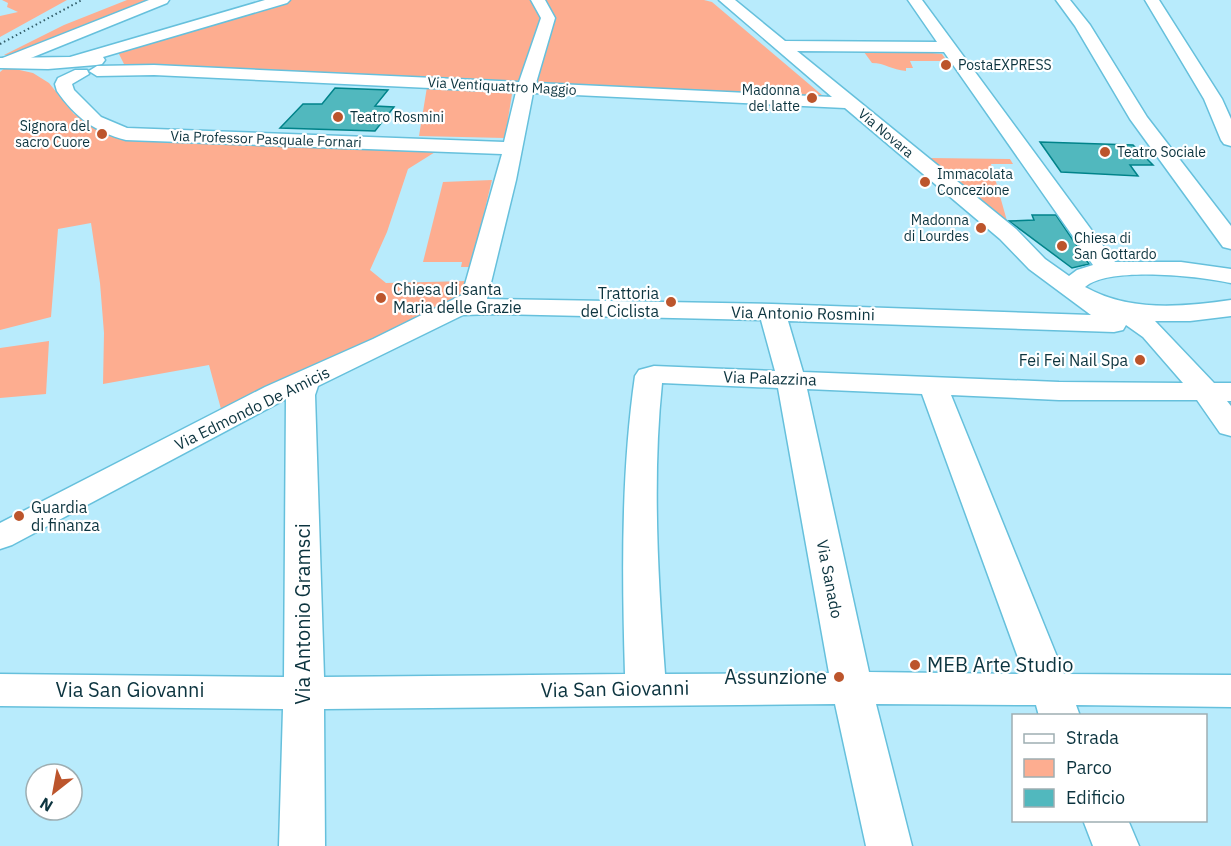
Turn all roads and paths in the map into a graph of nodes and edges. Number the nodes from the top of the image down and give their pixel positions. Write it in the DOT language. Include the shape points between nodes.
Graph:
graph roads {
  1 [pos="162,0"];
  2 [pos="282,0"];
  3 [pos="538,0"];
  4 [pos="726,0"];
  5 [pos="915,0"];
  6 [pos="1063,0"];
  7 [pos="1152,0"];
  8 [pos="127,45"];
  9 [pos="783,46"];
  10 [pos="950,46"];
  11 [pos="7,63"];
  12 [pos="85,67"];
  13 [pos="526,87"];
  14 [pos="850,103"];
  15 [pos="1231,140"];
  16 [pos="512,148"];
  17 [pos="1008,234"];
  18 [pos="1231,242"];
  19 [pos="1229,272"];
  20 [pos="1088,283"];
  21 [pos="466,303"];
  22 [pos="1231,308"];
  23 [pos="1120,309"];
  24 [pos="772,312"];
  25 [pos="791,379"];
  26 [pos="305,383"];
  27 [pos="933,386"];
  28 [pos="1218,392"];
  29 [pos="1231,427"];
  30 [pos="0,537"];
  31 [pos="852,688"];
  32 [pos="646,689"];
  33 [pos="0,690"];
  34 [pos="1231,690"];
  35 [pos="304,693"];
  36 [pos="1054,702"];
  37 [pos="1106,822"];
  38 [pos="302,846"];
  39 [pos="889,846"];
  40 [pos="1116,846"];
  1 -- 11 [label="street"];
  2 -- 8 [label="main road"];
  3 -- 13 [label="street" via="548,18"];
  4 -- 9 [label="street, Via Novara"];
  5 -- 10 [label="street"];
  6 -- 18 [label="street" via="1139,119"];
  7 -- 15 [label="street" via="1214,99"];
  8 -- 12 [label="main road"];
  8 -- 12 [label="main road" via="87,56"];
  9 -- 10 [label="street"];
  9 -- 14 [label="street, Via Novara"];
  10 -- 20 [label="street"];
  11 -- 12 [label="main road"];
  12 -- 13 [label="street, Via Ventiquattro Maggio"];
  12 -- 16 [label="street, Via Professor Pasquale Fornari" via="64,82 65,89 93,122 126,134"];
  13 -- 14 [label="street, Via Ventiquattro Maggio"];
  13 -- 16 [label="street"];
  14 -- 17 [label="street, Via Novara"];
  16 -- 21 [label="street" via="506,180"];
  17 -- 20 [label="street" via="1066,275"];
  17 -- 20 [label="street, Via Novara" via="1043,269"];
  19 -- 20 [label="street" via="1198,270"];
  20 -- 23 [label="street"];
  20 -- 24 [label="street, Via Antonio Rosmini" via="1114,324"];
  21 -- 24 [label="street, Via Antonio Rosmini"];
  21 -- 26 [label="street, Via Edmondo De Amicis"];
  22 -- 23 [label="street" via="1168,314"];
  23 -- 28 [label="street" via="1152,331"];
  24 -- 25 [label="street, Via Sanado"];
  25 -- 27 [label="street, Via Palazzina"];
  25 -- 31 [label="street, Via Sanado"];
  25 -- 32 [label="street, Via Palazzina" via="649,376 642,430 641,602"];
  26 -- 30 [label="street, Via Edmondo De Amicis" via="275,393"];
  26 -- 35 [label="street, Via Antonio Gramsci" via="301,395"];
  27 -- 28 [label="street, Via Palazzina"];
  27 -- 36 [label="street"];
  28 -- 29 [label="street"];
  31 -- 32 [label="street, Via San Giovanni"];
  31 -- 36 [label="street, Via San Giovanni"];
  31 -- 39 [label="street, Via Sanado"];
  32 -- 35 [label="street, Via San Giovanni"];
  33 -- 35 [label="street, Via San Giovanni"];
  34 -- 36 [label="street, Via San Giovanni"];
  35 -- 38 [label="street, Via Antonio Gramsci"];
  37 -- 40 [label="street"];
}
